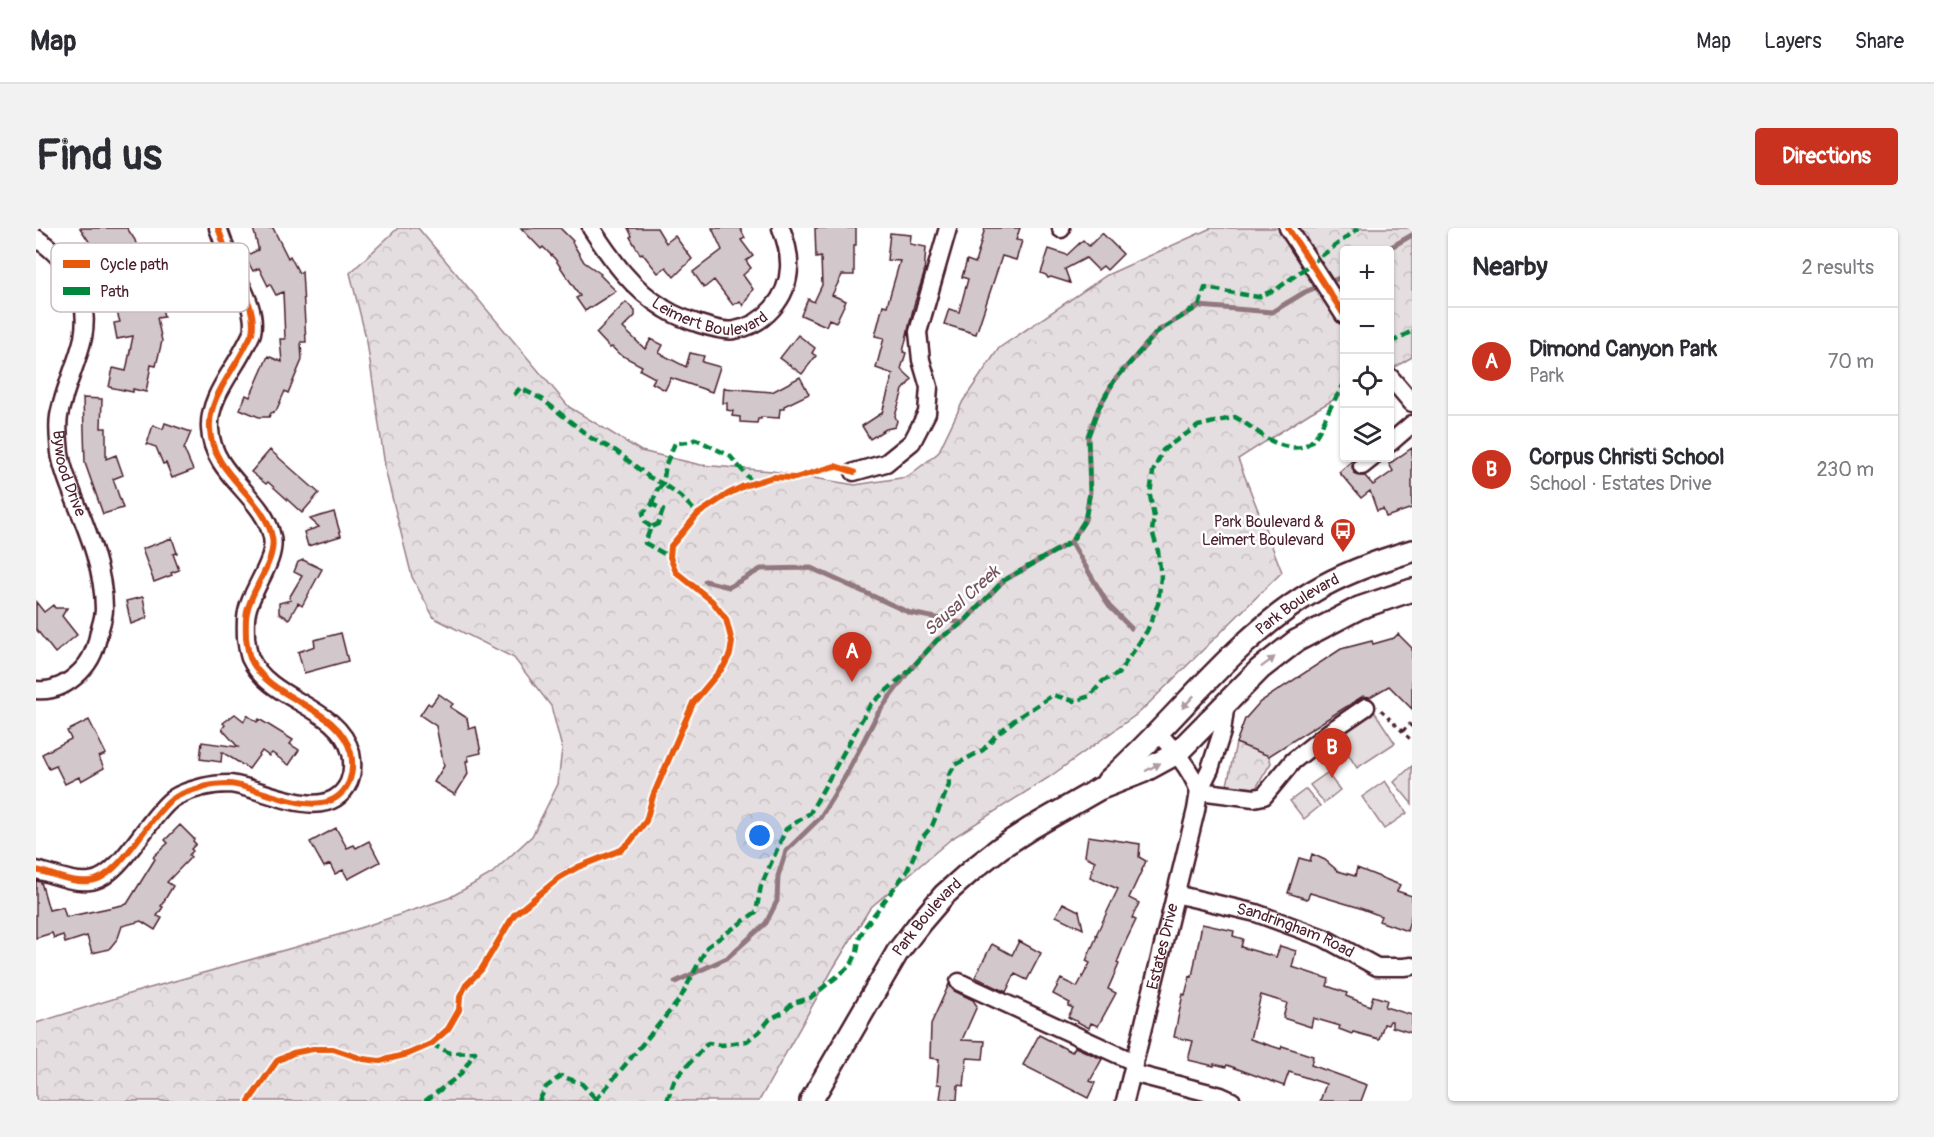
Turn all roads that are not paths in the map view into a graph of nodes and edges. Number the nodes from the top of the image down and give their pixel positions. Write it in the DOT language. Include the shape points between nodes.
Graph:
graph roads {
  1 [pos="219,228"];
  2 [pos="591,228"];
  3 [pos="781,228"];
  4 [pos="948,228"];
  5 [pos="1288,228"];
  6 [pos="36,238"];
  7 [pos="225,243"];
  8 [pos="51,251"];
  9 [pos="249,306"];
  10 [pos="1340,309"];
  11 [pos="83,312"];
  12 [pos="1394,382"];
  13 [pos="1412,402"];
  14 [pos="1412,424"];
  15 [pos="1394,439"];
  16 [pos="854,472"];
  17 [pos="1408,549"];
  18 [pos="1412,590"];
  19 [pos="38,688"];
  20 [pos="1226,702"];
  21 [pos="1366,707"];
  22 [pos="1158,734"];
  23 [pos="1177,753"];
  24 [pos="1099,789"];
  25 [pos="1198,791"];
  26 [pos="36,870"];
  27 [pos="1175,894"];
  28 [pos="1412,966"];
  29 [pos="958,982"];
  30 [pos="1133,1068"];
  31 [pos="812,1101"];
  32 [pos="1125,1101"];
  33 [pos="1232,1101"];
  1 -- 7 [label="street"];
  2 -- 3 [label="street, Leimert Boulevard" via="631,284 666,310 703,325 733,331 755,324 772,310 783,291 789,270"];
  4 -- 16 [label="street" via="918,332 929,387 927,413 912,442 886,463"];
  5 -- 10 [label="street"];
  6 -- 8 [label="street, Bywood Drive"];
  9 -- 26 [label="street" via="252,333 214,405 210,432 214,452 270,526 273,541 269,562 247,612 250,657 265,678 334,725 348,744 354,764 349,782 340,796 323,804 302,803 229,784 188,791 171,800 107,876 74,881"];
  11 -- 19 [label="street, Bywood Drive" via="83,338 59,417 59,443 61,463 92,545 104,610 90,662 70,682 51,690"];
  12 -- 13 [label="street"];
  14 -- 15 [label="street"];
  17 -- 22 [label="main road, Park Boulevard, one-way" via="1358,568 1283,612 1218,670"];
  20 -- 18 [label="main road, Park Boulevard, one-way" via="1296,641 1359,608"];
  20 -- 23 [label="main road, Park Boulevard"];
  20 -- 25 [label="street, Estates Drive" via="1222,732 1210,770"];
  21 -- 25 [label="street" via="1293,761 1264,796"];
  22 -- 23 [label="street"];
  22 -- 24 [label="main road, Park Boulevard"];
  24 -- 23 [label="main road, Park Boulevard, one-way"];
  23 -- 25 [label="street"];
  24 -- 31 [label="main road, Park Boulevard" via="1000,848 944,895 897,953"];
  25 -- 27 [label="street, Estates Drive"];
  27 -- 28 [label="street, Sandringham Road" via="1256,913 1324,938 1377,968"];
  27 -- 30 [label="street, Estates Drive"];
  29 -- 30 [label="street"];
  30 -- 32 [label="street, Estates Drive"];
  30 -- 33 [label="street"];
}
